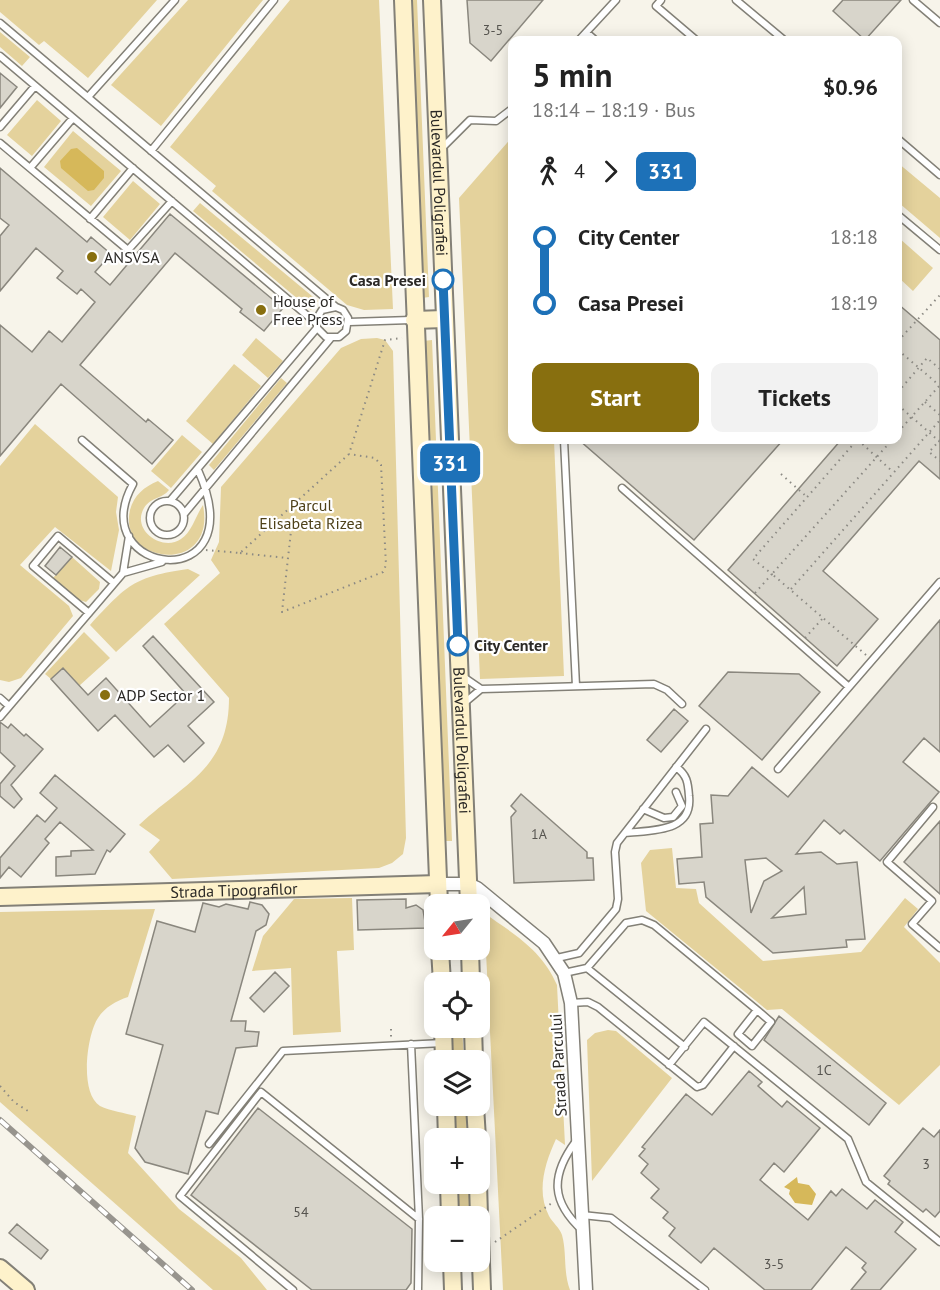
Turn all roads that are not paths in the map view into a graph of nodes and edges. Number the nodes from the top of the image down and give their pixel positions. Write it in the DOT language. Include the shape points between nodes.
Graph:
graph roads {
  1 [pos="175,0"];
  2 [pos="274,0"];
  3 [pos="403,0"];
  4 [pos="432,0"];
  5 [pos="616,0"];
  6 [pos="661,0"];
  7 [pos="736,0"];
  8 [pos="913,0"];
  9 [pos="0,23"];
  10 [pos="940,23"];
  11 [pos="587,33"];
  12 [pos="584,36"];
  13 [pos="591,36"];
  14 [pos="691,36"];
  15 [pos="779,36"];
  16 [pos="0,57"];
  17 [pos="35,86"];
  18 [pos="88,97"];
  19 [pos="508,112"];
  20 [pos="73,118"];
  21 [pos="0,127"];
  22 [pos="902,142"];
  23 [pos="0,143"];
  24 [pos="151,151"];
  25 [pos="438,153"];
  26 [pos="30,168"];
  27 [pos="133,168"];
  28 [pos="940,175"];
  29 [pos="172,201"];
  30 [pos="902,217"];
  31 [pos="90,219"];
  32 [pos="940,250"];
  33 [pos="336,307"];
  34 [pos="444,319"];
  35 [pos="414,320"];
  36 [pos="349,322"];
  37 [pos="317,326"];
  38 [pos="330,339"];
  39 [pos="82,440"];
  40 [pos="564,444"];
  41 [pos="198,470"];
  42 [pos="206,488"];
  43 [pos="622,488"];
  44 [pos="170,501"];
  45 [pos="184,514"];
  46 [pos="129,536"];
  47 [pos="165,561"];
  48 [pos="123,573"];
  49 [pos="940,582"];
  50 [pos="114,583"];
  51 [pos="89,613"];
  52 [pos="459,674"];
  53 [pos="576,686"];
  54 [pos="849,687"];
  55 [pos="481,689"];
  56 [pos="0,698"];
  57 [pos="682,704"];
  58 [pos="9,706"];
  59 [pos="460,706"];
  60 [pos="0,717"];
  61 [pos="706,729"];
  62 [pos="676,767"];
  63 [pos="778,770"];
  64 [pos="676,792"];
  65 [pos="933,807"];
  66 [pos="643,809"];
  67 [pos="625,833"];
  68 [pos="438,884"];
  69 [pos="468,884"];
  70 [pos="438,894"];
  71 [pos="468,894"];
  72 [pos="0,897"];
  73 [pos="940,948"];
  74 [pos="557,958"];
  75 [pos="587,968"];
  76 [pos="564,973"];
  77 [pos="572,1003"];
  78 [pos="758,1010"];
  79 [pos="432,1038"];
  80 [pos="411,1044"];
  81 [pos="734,1046"];
  82 [pos="685,1047"];
  83 [pos="669,1065"];
  84 [pos="578,1138"];
  85 [pos="209,1143"];
  86 [pos="582,1215"];
  87 [pos="419,1219"];
  88 [pos="583,1232"];
  89 [pos="940,1242"];
  90 [pos="0,1268"];
  91 [pos="452,1272"];
  92 [pos="482,1272"];
  93 [pos="26,1290"];
  94 [pos="293,1290"];
  95 [pos="418,1290"];
  96 [pos="453,1290"];
  97 [pos="482,1290"];
  98 [pos="586,1290"];
  99 [pos="705,1290"];
  1 -- 18 [label="lane"];
  2 -- 24 [label="lane"];
  3 -- 35 [label="main road, Bulevardul Poligrafiei"];
  4 -- 25 [label="main road, Bulevardul Poligrafiei"];
  5 -- 11 [label="lane"];
  6 -- 14 [label="lane" via="656,6"];
  7 -- 15 [label="lane"];
  8 -- 10 [label="lane"];
  9 -- 18 [label="lane"];
  11 -- 12 [label="lane"];
  11 -- 13 [label="lane"];
  16 -- 17 [label="lane"];
  17 -- 20 [label="lane"];
  17 -- 21 [label="lane"];
  18 -- 24 [label="lane"];
  19 -- 25 [label="lane" via="496,121 470,120"];
  20 -- 26 [label="lane"];
  20 -- 27 [label="lane"];
  22 -- 28 [label="lane"];
  23 -- 26 [label="lane"];
  24 -- 33 [label="lane"];
  25 -- 34 [label="main road, Bulevardul Poligrafiei"];
  26 -- 31 [label="lane"];
  27 -- 29 [label="lane"];
  27 -- 31 [label="lane"];
  29 -- 31 [label="lane" via="130,250"];
  29 -- 37 [label="lane"];
  30 -- 32 [label="lane"];
  33 -- 36 [label="lane"];
  33 -- 37 [label="lane" via="322,310"];
  34 -- 35 [label="main road"];
  34 -- 52 [label="main road, Bulevardul Poligrafiei"];
  35 -- 36 [label="lane"];
  35 -- 68 [label="main road, Bulevardul Poligrafiei"];
  36 -- 38 [label="lane" via="344,335"];
  37 -- 38 [label="lane"];
  37 -- 41 [label="lane"];
  38 -- 42 [label="lane"];
  39 -- 46 [label="lane" via="133,483 124,504"];
  40 -- 53 [label="lane"];
  41 -- 42 [label="lane"];
  41 -- 44 [label="lane"];
  42 -- 45 [label="lane"];
  42 -- 47 [label="lane" via="210,523 198,550 178,561"];
  43 -- 54 [label="lane"];
  44 -- 45 [label="lane" via="179,505"];
  44 -- 45 [label="lane" via="159,503 152,510 150,521 155,531 176,533 183,525"];
  46 -- 47 [label="lane" via="144,554"];
  46 -- 48 [label="lane"];
  47 -- 48 [label="lane"];
  48 -- 50 [label="lane"];
  49 -- 54 [label="lane"];
  50 -- 51 [label="lane"];
  50 -- 51 [label="lane" via="58,536 33,566"];
  51 -- 58 [label="lane"];
  52 -- 55 [label="lane"];
  52 -- 59 [label="main road, Bulevardul Poligrafiei"];
  53 -- 55 [label="lane"];
  53 -- 57 [label="lane" via="654,684"];
  54 -- 63 [label="lane"];
  55 -- 59 [label="lane"];
  56 -- 58 [label="lane"];
  58 -- 60 [label="lane"];
  59 -- 69 [label="main road, Bulevardul Poligrafiei"];
  61 -- 62 [label="lane"];
  62 -- 66 [label="lane"];
  62 -- 67 [label="lane" via="687,780 689,806 683,819 673,827"];
  64 -- 66 [label="lane" via="682,806 673,817 664,818"];
  65 -- 73 [label="lane" via="886,862 932,901 912,924"];
  66 -- 67 [label="lane"];
  67 -- 74 [label="lane" via="615,848 616,909 579,953"];
  68 -- 69 [label="street, Strada Tipografilor"];
  68 -- 70 [label="main road, Bulevardul Poligrafiei"];
  68 -- 72 [label="main road, Strada Tipografilor"];
  69 -- 71 [label="main road, Bulevardul Poligrafiei"];
  69 -- 74 [label="street, Strada Parcului" via="493,899"];
  74 -- 76 [label="street, Strada Parcului"];
  75 -- 76 [label="lane"];
  75 -- 78 [label="lane" via="626,922 642,920 654,925"];
  75 -- 82 [label="lane"];
  76 -- 77 [label="street, Strada Parcului"];
  77 -- 83 [label="lane" via="594,1004"];
  77 -- 84 [label="street, Strada Parcului"];
  78 -- 78 [label="lane" via="738,1034 752,1046 771,1022"];
  79 -- 80 [label="lane"];
  80 -- 85 [label="lane" via="283,1051"];
  80 -- 87 [label="lane"];
  81 -- 82 [label="lane" via="704,1022"];
  81 -- 83 [label="lane" via="700,1086"];
  81 -- 89 [label="lane" via="848,1140 866,1182"];
  82 -- 83 [label="lane"];
  84 -- 86 [label="street, Strada Parcului"];
  84 -- 88 [label="lane" via="561,1164 558,1180 564,1212"];
  86 -- 88 [label="street, Strada Parcului"];
  86 -- 99 [label="lane" via="611,1218"];
  87 -- 94 [label="lane" via="261,1092 180,1196"];
  87 -- 95 [label="lane"];
  88 -- 98 [label="street, Strada Parcului"];
  90 -- 93 [label="main road"];
  91 -- 96 [label="main road"];
  92 -- 97 [label="main road"];
}
